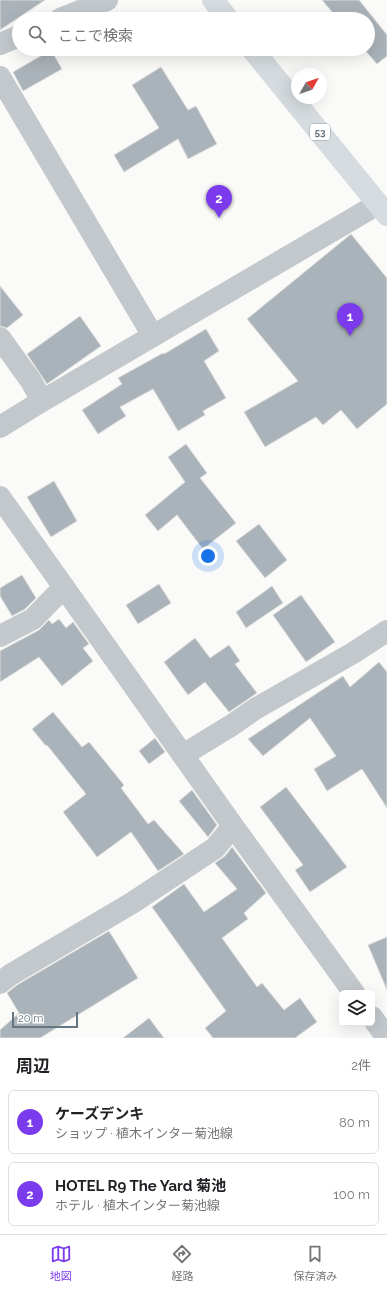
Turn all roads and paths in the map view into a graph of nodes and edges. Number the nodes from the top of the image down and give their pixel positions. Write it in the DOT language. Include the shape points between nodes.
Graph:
graph roads {
  1 [pos="107,0"];
  2 [pos="213,0"];
  3 [pos="77,12"];
  4 [pos="222,12"];
  5 [pos="12,39"];
  6 [pos="0,44"];
  7 [pos="258,56"];
  8 [pos="0,77"];
  9 [pos="382,210"];
  10 [pos="153,336"];
  11 [pos="0,338"];
  12 [pos="42,401"];
  13 [pos="0,427"];
  14 [pos="0,497"];
  15 [pos="64,587"];
  16 [pos="387,631"];
  17 [pos="0,636"];
  18 [pos="183,755"];
  19 [pos="233,826"];
  20 [pos="0,983"];
  21 [pos="352,990"];
  22 [pos="375,1021"];
  23 [pos="387,1038"];
  1 -- 3 [label="street"];
  2 -- 4 [label="main road"];
  5 -- 6 [label="street"];
  7 -- 9 [label="main road, 53"];
  8 -- 10 [label="street"];
  9 -- 10 [label="street"];
  10 -- 12 [label="street"];
  11 -- 12 [label="street"];
  12 -- 13 [label="street"];
  14 -- 15 [label="street"];
  15 -- 17 [label="street" via="33,619"];
  15 -- 18 [label="street"];
  16 -- 18 [label="street"];
  18 -- 19 [label="street"];
  19 -- 20 [label="street" via="215,848 132,903"];
  19 -- 21 [label="street"];
  22 -- 23 [label="street"];
}
